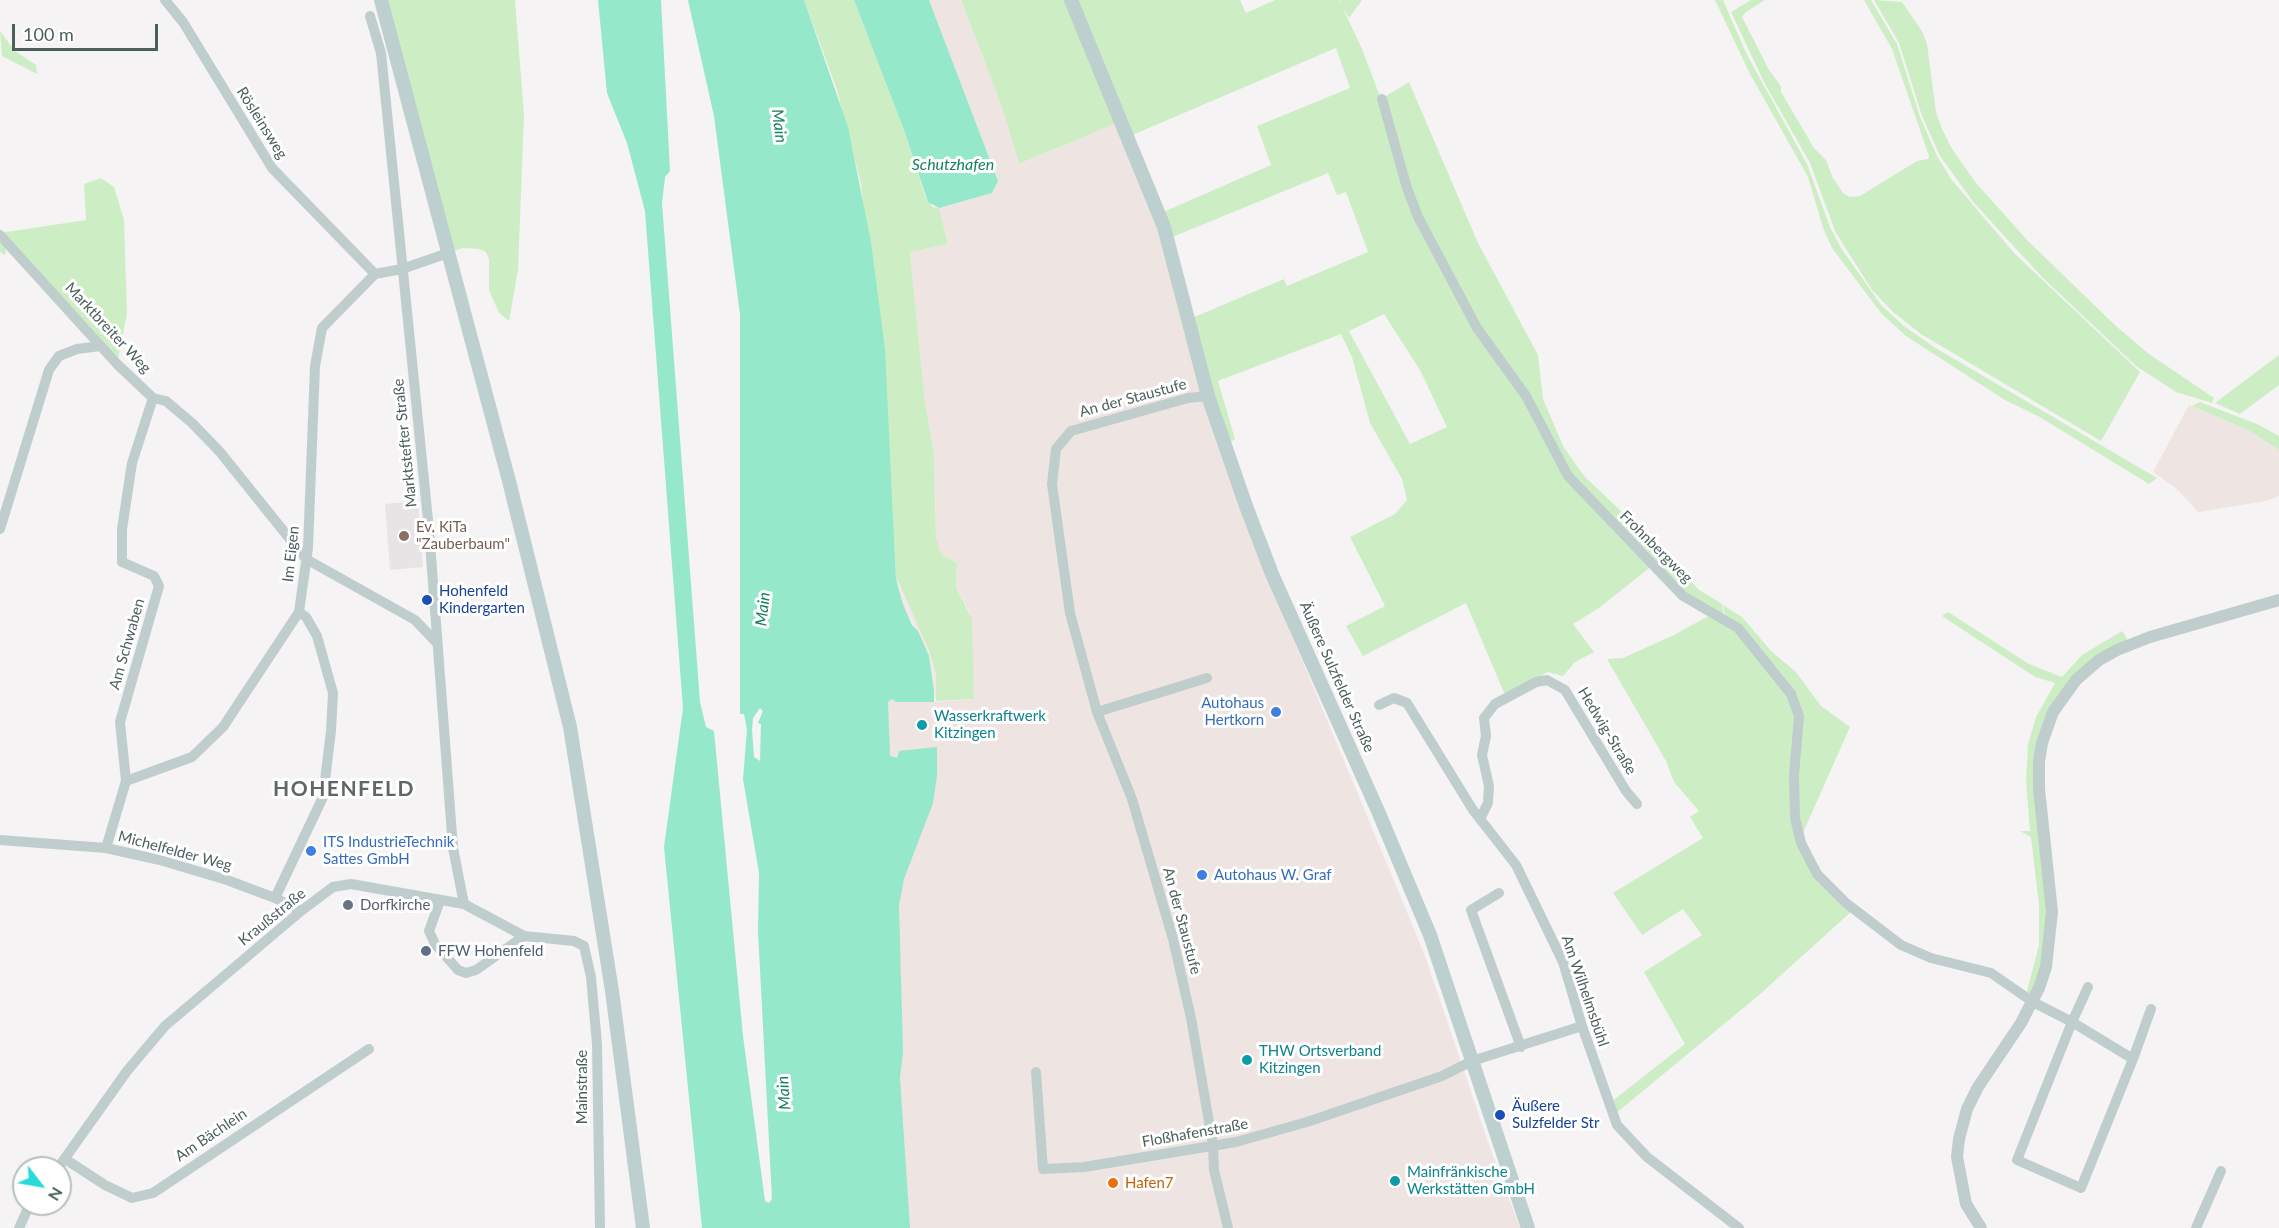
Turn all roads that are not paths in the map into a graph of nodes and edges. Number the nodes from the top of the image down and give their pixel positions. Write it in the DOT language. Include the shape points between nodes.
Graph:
graph roads {
  1 [pos="165,0"];
  2 [pos="381,0"];
  3 [pos="1071,0"];
  4 [pos="370,16"];
  5 [pos="1382,99"];
  6 [pos="0,235"];
  7 [pos="448,253"];
  8 [pos="402,268"];
  9 [pos="375,274"];
  10 [pos="100,346"];
  11 [pos="1208,396"];
  12 [pos="153,398"];
  13 [pos="0,529"];
  14 [pos="306,559"];
  15 [pos="2279,600"];
  16 [pos="299,612"];
  17 [pos="438,644"];
  18 [pos="1207,678"];
  19 [pos="1379,705"];
  20 [pos="1097,712"];
  21 [pos="126,781"];
  22 [pos="1637,804"];
  23 [pos="1480,819"];
  24 [pos="0,840"];
  25 [pos="106,848"];
  26 [pos="1499,893"];
  27 [pos="275,898"];
  28 [pos="436,900"];
  29 [pos="464,904"];
  30 [pos="301,911"];
  31 [pos="524,936"];
  32 [pos="584,946"];
  33 [pos="2088,987"];
  34 [pos="2033,1002"];
  35 [pos="2151,1009"];
  36 [pos="2072,1022"];
  37 [pos="1582,1026"];
  38 [pos="1521,1047"];
  39 [pos="369,1049"];
  40 [pos="2133,1059"];
  41 [pos="1472,1061"];
  42 [pos="1036,1072"];
  43 [pos="1213,1145"];
  44 [pos="68,1156"];
  45 [pos="72,1169"];
  46 [pos="2221,1171"];
  47 [pos="600,1228"];
  48 [pos="643,1228"];
  49 [pos="1228,1228"];
  50 [pos="1528,1228"];
  51 [pos="1739,1228"];
  52 [pos="1981,1228"];
  53 [pos="2196,1228"];
  1 -- 9 [label="street, Rösleinsweg" via="183,22 272,168"];
  2 -- 7 [label="main road"];
  3 -- 11 [label="main road, Äußere Sulzfelder Straße" via="1174,258"];
  4 -- 8 [label="street, Marktstefter Straße" via="381,53"];
  5 -- 34 [label="street, Frohnbergweg" via="1418,217 1477,328 1526,396 1568,476 1683,596 1738,628 1791,694 1798,716 1795,818 1801,843 1817,874 1840,898 1901,945 1931,958 1991,973"];
  6 -- 10 [label="street, Marktbreiter Weg"];
  7 -- 8 [label="street"];
  7 -- 48 [label="main road" via="570,728 612,992"];
  8 -- 9 [label="street"];
  8 -- 17 [label="street, Marktstefter Straße"];
  9 -- 14 [label="street, Im Eigen" via="322,327 315,366"];
  10 -- 12 [label="street, Marktbreiter Weg"];
  10 -- 13 [label="street" via="59,356 49,370"];
  11 -- 20 [label="street, An der Staustufe" via="1080,427 1064,436 1056,448 1052,484 1062,563 1070,613"];
  11 -- 41 [label="main road, Äußere Sulzfelder Straße" via="1272,574 1430,934"];
  12 -- 14 [label="street, Marktbreiter Weg" via="166,401 220,452"];
  12 -- 21 [label="street, Am Schwaben" via="132,463 122,529 122,562 154,576 159,585 120,722"];
  14 -- 16 [label="street, Im Eigen"];
  14 -- 17 [label="street, Marktbreiter Weg" via="415,620"];
  15 -- 34 [label="street" via="2117,650 2085,672 2060,702 2048,726 2039,762 2052,912 2046,966"];
  16 -- 21 [label="street, Im Eigen" via="223,727 192,757"];
  16 -- 27 [label="street" via="317,636 333,693 331,731 323,797"];
  17 -- 29 [label="street, Marktstefter Straße" via="453,848"];
  18 -- 20 [label="street"];
  19 -- 23 [label="street, Am Wilhelmsbühl" via="1394,698 1407,703"];
  20 -- 43 [label="street, An der Staustufe" via="1132,799 1173,939"];
  21 -- 25 [label="street"];
  22 -- 23 [label="street, Hedwig-Straße" via="1564,690 1547,680 1495,704 1484,718 1482,755 1489,795"];
  23 -- 37 [label="street, Am Wilhelmsbühl" via="1526,884 1563,962"];
  24 -- 25 [label="street, Michelfelder Weg"];
  25 -- 27 [label="street, Michelfelder Weg" via="171,863"];
  26 -- 38 [label="street" via="1471,910"];
  27 -- 30 [label="street, Michelfelder Weg"];
  28 -- 29 [label="street, Kraußstraße"];
  28 -- 30 [label="street, Kraußstraße" via="351,884 333,887"];
  28 -- 31 [label="street" via="438,906 429,931 458,970 476,970"];
  29 -- 31 [label="street, Kraußstraße"];
  30 -- 44 [label="street, Kraußstraße" via="165,1026 127,1071"];
  31 -- 32 [label="street, Kraußstraße" via="574,941"];
  32 -- 47 [label="street, Mainstraße" via="597,1044"];
  33 -- 36 [label="street"];
  34 -- 36 [label="street, Frohnbergweg"];
  34 -- 52 [label="street" via="1978,1086 1959,1138 1957,1157 1966,1204"];
  35 -- 40 [label="street"];
  36 -- 40 [label="street, Frohnbergweg"];
  36 -- 40 [label="street" via="2017,1160 2081,1188"];
  37 -- 38 [label="street, Floßhafenstraße"];
  37 -- 51 [label="street, Am Wilhelmsbühl" via="1617,1125 1647,1157"];
  38 -- 41 [label="street, Floßhafenstraße"];
  39 -- 45 [label="street, Am Bächlein" via="153,1193 132,1198"];
  41 -- 43 [label="street, Floßhafenstraße" via="1442,1076 1307,1122"];
  41 -- 50 [label="main road, Äußere Sulzfelder Straße"];
  42 -- 43 [label="street, Floßhafenstraße" via="1043,1169 1084,1167"];
  43 -- 49 [label="street, An der Staustufe" via="1214,1170"];
  46 -- 53 [label="street"];
}
